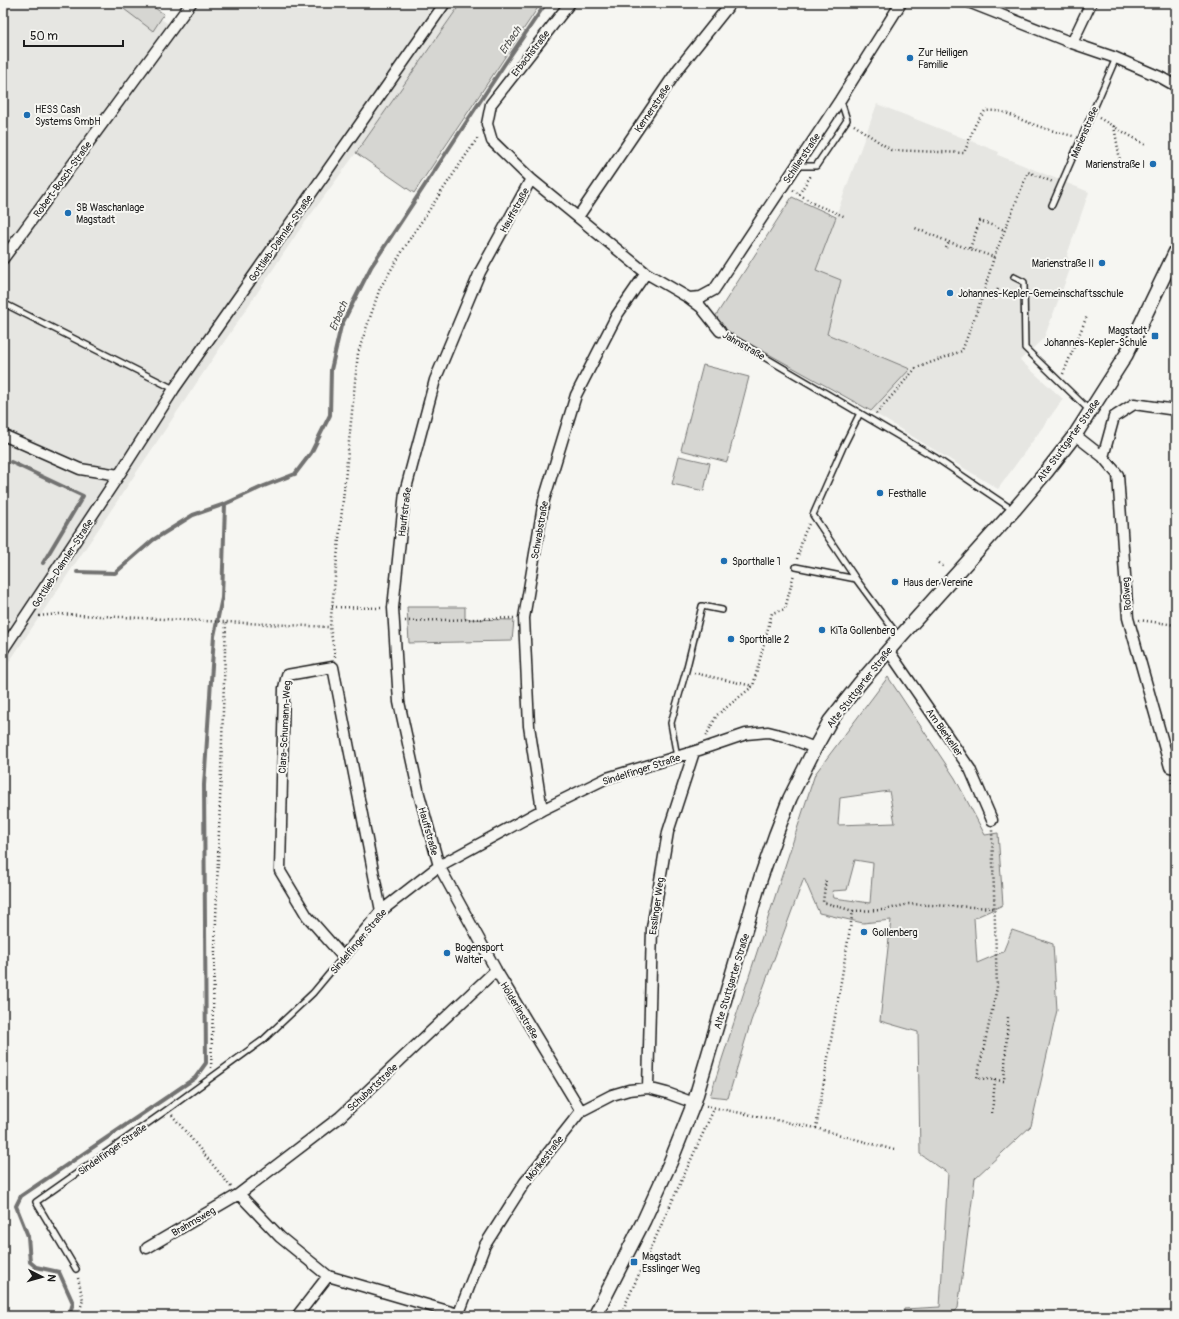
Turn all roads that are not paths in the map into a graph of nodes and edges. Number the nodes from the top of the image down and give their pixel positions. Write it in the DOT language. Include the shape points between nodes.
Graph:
graph roads {
  1 [pos="191,3"];
  2 [pos="445,3"];
  3 [pos="570,3"];
  4 [pos="731,3"];
  5 [pos="901,3"];
  6 [pos="971,3"];
  7 [pos="1091,3"];
  8 [pos="1072,43"];
  9 [pos="1116,58"];
  10 [pos="1176,86"];
  11 [pos="840,100"];
  12 [pos="487,124"];
  13 [pos="795,166"];
  14 [pos="531,179"];
  15 [pos="1052,205"];
  16 [pos="578,217"];
  17 [pos="1176,251"];
  18 [pos="3,259"];
  19 [pos="646,273"];
  20 [pos="1014,277"];
  21 [pos="689,298"];
  22 [pos="3,302"];
  23 [pos="720,331"];
  24 [pos="174,390"];
  25 [pos="1176,410"];
  26 [pos="1090,411"];
  27 [pos="860,413"];
  28 [pos="1075,435"];
  29 [pos="3,436"];
  30 [pos="1103,456"];
  31 [pos="119,475"];
  32 [pos="1014,510"];
  33 [pos="796,567"];
  34 [pos="856,579"];
  35 [pos="722,610"];
  36 [pos="900,637"];
  37 [pos="3,650"];
  38 [pos="888,650"];
  39 [pos="815,748"];
  40 [pos="696,751"];
  41 [pos="677,757"];
  42 [pos="1173,767"];
  43 [pos="542,810"];
  44 [pos="992,820"];
  45 [pos="439,866"];
  46 [pos="381,911"];
  47 [pos="343,957"];
  48 [pos="496,970"];
  49 [pos="648,1088"];
  50 [pos="694,1103"];
  51 [pos="581,1111"];
  52 [pos="239,1194"];
  53 [pos="147,1248"];
  54 [pos="76,1269"];
  55 [pos="328,1276"];
  56 [pos="458,1315"];
  57 [pos="297,1316"];
  58 [pos="595,1316"];
  1 -- 18 [label="street, Robert-Bosch-Straße"];
  2 -- 24 [label="street, Gottlieb-Daimler-Straße"];
  3 -- 12 [label="street, Erbachstraße" via="491,104"];
  4 -- 16 [label="street, Kernerstraße" via="678,68"];
  5 -- 11 [label="street, Schillerstraße"];
  6 -- 8 [label="street"];
  7 -- 8 [label="street"];
  8 -- 9 [label="street"];
  9 -- 10 [label="street"];
  9 -- 15 [label="lane, Marienstraße"];
  11 -- 13 [label="street, Schillerstraße"];
  11 -- 13 [label="lane" via="847,120 816,166"];
  12 -- 14 [label="street, Jahnstraße" via="492,141"];
  13 -- 21 [label="street, Schillerstraße" via="714,290 702,296"];
  14 -- 16 [label="street, Jahnstraße"];
  14 -- 45 [label="street, Hauffstraße" via="480,272 435,380 405,492 393,608 399,702 419,794"];
  16 -- 19 [label="street, Jahnstraße"];
  17 -- 26 [label="street, Alte Stuttgarter Straße" via="1126,355"];
  19 -- 21 [label="street, Jahnstraße"];
  19 -- 43 [label="street, Schwabstraße" via="617,315 576,394 544,500 524,618 528,726"];
  20 -- 26 [label="lane" via="1024,282 1025,348"];
  21 -- 23 [label="street, Jahnstraße" via="701,307"];
  22 -- 24 [label="lane"];
  23 -- 27 [label="lane, Jahnstraße"];
  24 -- 31 [label="street, Gottlieb-Daimler-Straße"];
  25 -- 30 [label="street" via="1134,404 1114,417"];
  26 -- 28 [label="street, Alte Stuttgarter Straße"];
  27 -- 32 [label="lane, Jahnstraße" via="954,469"];
  27 -- 34 [label="lane" via="813,515"];
  28 -- 30 [label="street, Roßweg"];
  28 -- 32 [label="street, Alte Stuttgarter Straße"];
  29 -- 31 [label="street" via="80,469"];
  30 -- 42 [label="street, Roßweg" via="1118,475 1128,618"];
  31 -- 37 [label="street, Gottlieb-Daimler-Straße"];
  32 -- 36 [label="street, Alte Stuttgarter Straße"];
  33 -- 34 [label="lane"];
  34 -- 36 [label="lane"];
  35 -- 41 [label="lane" via="702,606 671,723"];
  36 -- 38 [label="street, Alte Stuttgarter Straße"];
  38 -- 39 [label="street, Alte Stuttgarter Straße" via="830,722"];
  38 -- 44 [label="street, Am Bierkeller" via="970,769"];
  39 -- 40 [label="street, Sindelfinger Straße" via="768,732 746,734"];
  39 -- 50 [label="street, Alte Stuttgarter Straße" via="790,798 761,877"];
  40 -- 41 [label="street, Sindelfinger Straße"];
  40 -- 49 [label="street, Esslinger Weg" via="668,832 652,928"];
  41 -- 43 [label="street, Sindelfinger Straße" via="607,778"];
  43 -- 45 [label="street, Sindelfinger Straße"];
  45 -- 46 [label="street, Sindelfinger Straße"];
  45 -- 48 [label="street, Hölderlinstraße"];
  46 -- 47 [label="street, Sindelfinger Straße"];
  46 -- 47 [label="street, Clara-Schumann-Weg" via="333,667 287,675 284,688 280,871 307,916"];
  47 -- 54 [label="lane, Sindelfinger Straße" via="313,994 262,1040 36,1202"];
  48 -- 51 [label="street, Hölderlinstraße"];
  48 -- 52 [label="street, Schubartstraße" via="340,1118"];
  49 -- 50 [label="street, Mörikestraße"];
  49 -- 51 [label="street, Mörikestraße" via="612,1095"];
  50 -- 58 [label="street, Alte Stuttgarter Straße" via="644,1220"];
  51 -- 56 [label="street, Mörikestraße" via="525,1182 486,1245"];
  52 -- 53 [label="street, Brahmsweg"];
  52 -- 55 [label="street" via="280,1238"];
  55 -- 56 [label="street"];
  55 -- 57 [label="street"];
}
